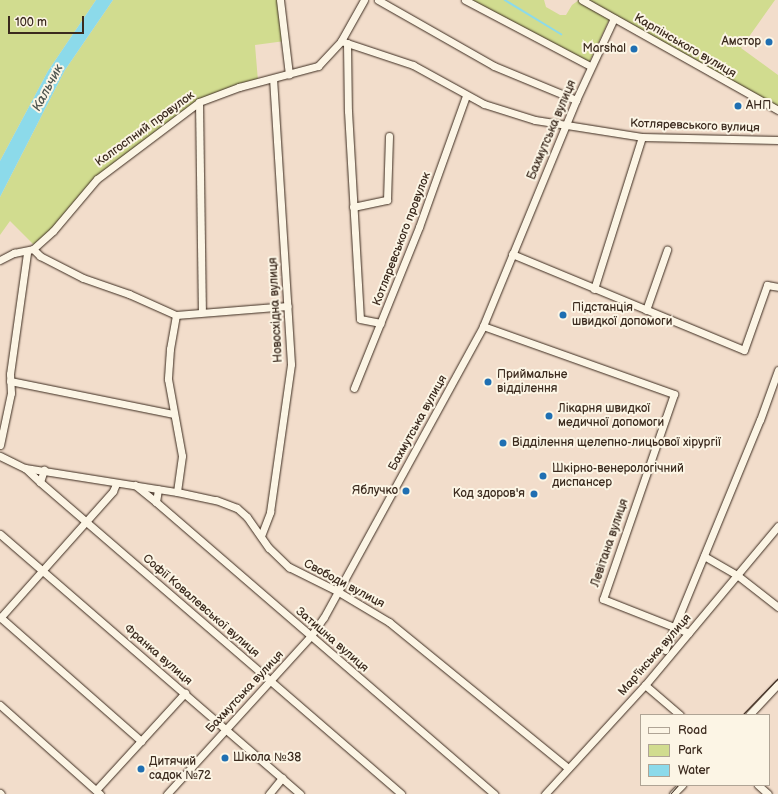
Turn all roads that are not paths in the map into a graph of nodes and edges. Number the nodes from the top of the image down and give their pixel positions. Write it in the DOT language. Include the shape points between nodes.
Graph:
graph roads {
  1 [pos="280,0"];
  2 [pos="364,0"];
  3 [pos="378,0"];
  4 [pos="465,0"];
  5 [pos="582,0"];
  6 [pos="614,18"];
  7 [pos="344,42"];
  8 [pos="590,66"];
  9 [pos="289,74"];
  10 [pos="273,80"];
  11 [pos="466,96"];
  12 [pos="576,100"];
  13 [pos="199,102"];
  14 [pos="778,110"];
  15 [pos="565,126"];
  16 [pos="389,136"];
  17 [pos="642,137"];
  18 [pos="778,140"];
  19 [pos="353,207"];
  20 [pos="667,250"];
  21 [pos="30,251"];
  22 [pos="512,254"];
  23 [pos="0,260"];
  24 [pos="778,287"];
  25 [pos="594,289"];
  26 [pos="288,306"];
  27 [pos="646,310"];
  28 [pos="202,312"];
  29 [pos="176,314"];
  30 [pos="382,323"];
  31 [pos="482,326"];
  32 [pos="778,370"];
  33 [pos="10,381"];
  34 [pos="354,388"];
  35 [pos="173,414"];
  36 [pos="0,446"];
  37 [pos="0,456"];
  38 [pos="25,468"];
  39 [pos="44,470"];
  40 [pos="40,482"];
  41 [pos="116,484"];
  42 [pos="134,484"];
  43 [pos="158,489"];
  44 [pos="177,492"];
  45 [pos="156,502"];
  46 [pos="85,520"];
  47 [pos="778,526"];
  48 [pos="0,534"];
  49 [pos="261,536"];
  50 [pos="704,556"];
  51 [pos="42,569"];
  52 [pos="737,575"];
  53 [pos="337,591"];
  54 [pos="778,607"];
  55 [pos="0,617"];
  56 [pos="675,625"];
  57 [pos="689,633"];
  58 [pos="310,637"];
  59 [pos="665,650"];
  60 [pos="270,681"];
  61 [pos="645,684"];
  62 [pos="778,684"];
  63 [pos="185,693"];
  64 [pos="0,705"];
  65 [pos="679,714"];
  66 [pos="750,714"];
  67 [pos="226,729"];
  68 [pos="141,741"];
  69 [pos="568,768"];
  70 [pos="282,778"];
  71 [pos="681,786"];
  72 [pos="759,786"];
  73 [pos="98,792"];
  74 [pos="167,794"];
  75 [pos="269,794"];
  76 [pos="300,794"];
  77 [pos="401,794"];
  78 [pos="494,794"];
  79 [pos="545,794"];
  80 [pos="673,794"];
  81 [pos="768,794"];
  1 -- 9 [label="street"];
  2 -- 7 [label="street, Колгоспний провулок"];
  3 -- 12 [label="street" via="494,66"];
  4 -- 8 [label="street"];
  5 -- 6 [label="street, Карпінського вулиця"];
  6 -- 8 [label="street, Бахмутська вулиця"];
  6 -- 14 [label="street, Карпінського вулиця"];
  7 -- 9 [label="street, Колгоспний провулок" via="318,66"];
  7 -- 11 [label="street, Котляревського вулиця" via="413,65"];
  7 -- 19 [label="street"];
  8 -- 12 [label="street, Бахмутська вулиця"];
  9 -- 10 [label="street, Колгоспний провулок"];
  10 -- 13 [label="street, Колгоспний провулок" via="239,87"];
  10 -- 26 [label="street, Новосхідна вулиця"];
  11 -- 15 [label="street, Котляревського вулиця" via="500,110"];
  11 -- 30 [label="street, Котляревського провулок"];
  12 -- 15 [label="street, Бахмутська вулиця"];
  13 -- 21 [label="street, Колгоспний провулок" via="103,174 53,231"];
  13 -- 28 [label="street"];
  15 -- 17 [label="street, Котляревського вулиця"];
  15 -- 22 [label="street, Бахмутська вулиця"];
  16 -- 19 [label="street" via="387,200"];
  17 -- 18 [label="street, Котляревського вулиця"];
  17 -- 25 [label="street"];
  19 -- 30 [label="street" via="360,319"];
  20 -- 27 [label="street"];
  21 -- 23 [label="street" via="14,253"];
  21 -- 29 [label="street" via="75,274"];
  21 -- 33 [label="street"];
  22 -- 25 [label="street"];
  22 -- 31 [label="street, Бахмутська вулиця"];
  24 -- 27 [label="street" via="767,285 744,350"];
  25 -- 27 [label="street"];
  26 -- 28 [label="street"];
  26 -- 49 [label="street, Новосхідна вулиця" via="289,379 270,512"];
  28 -- 29 [label="street"];
  29 -- 35 [label="street" via="168,364"];
  30 -- 34 [label="street, Котляревського провулок"];
  31 -- 53 [label="street, Бахмутська вулиця"];
  31 -- 56 [label="street, Левітана вулиця" via="674,394 602,599"];
  32 -- 50 [label="street"];
  33 -- 35 [label="street"];
  33 -- 36 [label="street" via="11,393"];
  35 -- 44 [label="street" via="182,456"];
  37 -- 38 [label="street, Софії Ковалевської вулиця"];
  38 -- 39 [label="street"];
  38 -- 40 [label="street, Софії Ковалевської вулиця"];
  39 -- 40 [label="street"];
  39 -- 41 [label="street"];
  40 -- 46 [label="street, Софії Ковалевської вулиця"];
  41 -- 42 [label="street"];
  41 -- 46 [label="street" via="113,491"];
  42 -- 43 [label="street"];
  42 -- 45 [label="street, Затишна вулиця"];
  43 -- 44 [label="street, Свободи вулиця"];
  43 -- 45 [label="street"];
  44 -- 49 [label="street, Свободи вулиця" via="216,500 237,508"];
  45 -- 58 [label="street, Затишна вулиця"];
  46 -- 51 [label="street"];
  46 -- 60 [label="street, Софії Ковалевської вулиця"];
  47 -- 52 [label="street, Мар'їнська вулиця"];
  48 -- 51 [label="street, Франка вулиця"];
  49 -- 53 [label="street, Свободи вулиця" via="276,556 289,567"];
  50 -- 52 [label="street"];
  50 -- 56 [label="street"];
  51 -- 55 [label="street"];
  51 -- 63 [label="street, Франка вулиця"];
  52 -- 54 [label="street"];
  52 -- 57 [label="street, Мар'їнська вулиця"];
  53 -- 58 [label="street, Бахмутська вулиця"];
  53 -- 69 [label="street, Свободи вулиця" via="389,622"];
  55 -- 68 [label="street"];
  56 -- 57 [label="street, Левітана вулиця"];
  56 -- 59 [label="street"];
  57 -- 61 [label="street, Мар'їнська вулиця"];
  58 -- 60 [label="street, Бахмутська вулиця"];
  58 -- 78 [label="street, Затишна вулиця"];
  60 -- 67 [label="street, Бахмутська вулиця"];
  60 -- 77 [label="street, Софії Ковалевської вулиця"];
  61 -- 65 [label="street"];
  61 -- 69 [label="street, Мар'їнська вулиця"];
  62 -- 66 [label="street"];
  63 -- 67 [label="street, Франка вулиця"];
  63 -- 68 [label="street"];
  64 -- 73 [label="street"];
  67 -- 70 [label="street, Франка вулиця"];
  67 -- 74 [label="street, Бахмутська вулиця"];
  68 -- 73 [label="street"];
  69 -- 79 [label="street, Мар'їнська вулиця"];
  70 -- 75 [label="street"];
  70 -- 76 [label="street, Франка вулиця"];
  71 -- 80 [label="street"];
  72 -- 81 [label="street"];
}
